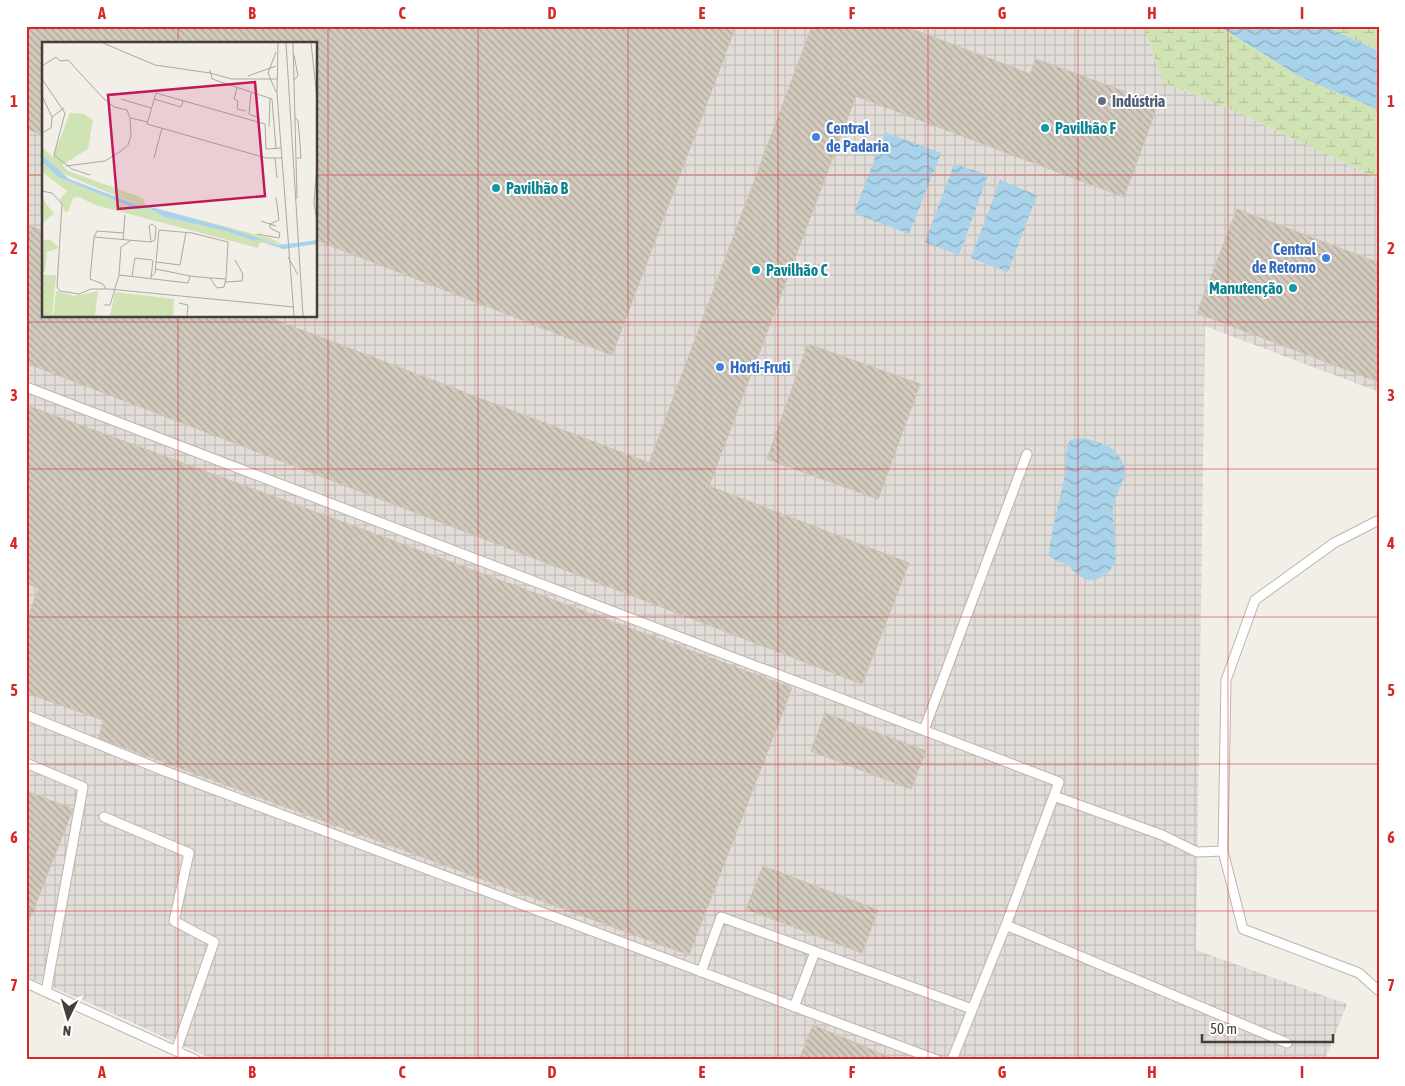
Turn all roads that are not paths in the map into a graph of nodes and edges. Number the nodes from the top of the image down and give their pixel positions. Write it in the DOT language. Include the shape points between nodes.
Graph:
graph roads {
  1 [pos="26,387"];
  2 [pos="1027,454"];
  3 [pos="1379,520"];
  4 [pos="26,715"];
  5 [pos="924,730"];
  6 [pos="26,762"];
  7 [pos="1054,796"];
  8 [pos="104,817"];
  9 [pos="1223,851"];
  10 [pos="1006,925"];
  11 [pos="815,952"];
  12 [pos="701,972"];
  13 [pos="26,984"];
  14 [pos="1379,991"];
  15 [pos="46,992"];
  16 [pos="794,1007"];
  17 [pos="972,1010"];
  18 [pos="1287,1043"];
  19 [pos="176,1051"];
  20 [pos="196,1060"];
  21 [pos="936,1060"];
  22 [pos="952,1060"];
  1 -- 5 [label="lane"];
  2 -- 5 [label="lane"];
  3 -- 9 [label="lane" via="1334,543 1255,600 1226,680"];
  4 -- 12 [label="lane" via="162,770"];
  5 -- 7 [label="lane" via="1059,782"];
  6 -- 15 [label="lane" via="83,787"];
  7 -- 9 [label="lane" via="1162,835 1197,852"];
  7 -- 10 [label="lane"];
  8 -- 19 [label="lane" via="189,853 174,921 214,942"];
  9 -- 14 [label="lane" via="1243,929 1359,972"];
  10 -- 17 [label="lane"];
  10 -- 18 [label="lane"];
  11 -- 12 [label="lane" via="721,917"];
  11 -- 16 [label="lane"];
  11 -- 17 [label="lane"];
  12 -- 16 [label="lane"];
  13 -- 15 [label="lane"];
  15 -- 19 [label="lane"];
  16 -- 21 [label="lane"];
  17 -- 22 [label="lane"];
  19 -- 20 [label="lane"];
}
